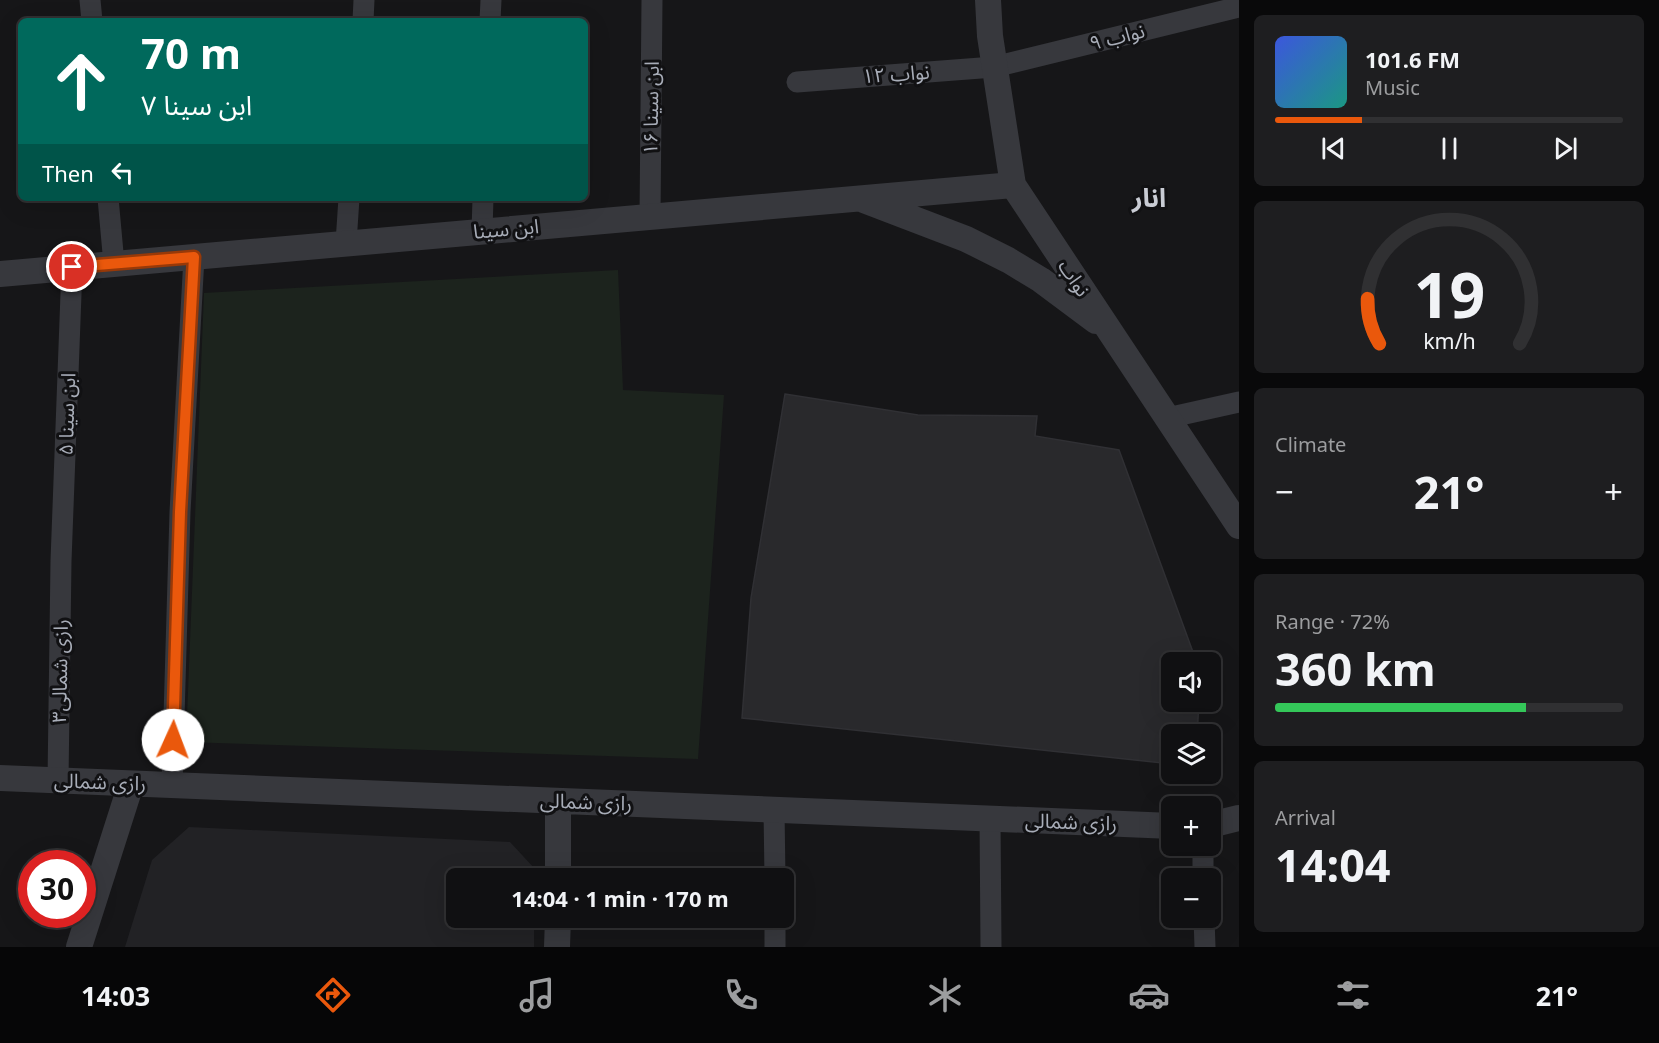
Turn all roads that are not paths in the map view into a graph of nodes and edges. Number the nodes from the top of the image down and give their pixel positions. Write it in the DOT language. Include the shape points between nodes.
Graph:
graph roads {
  1 [pos="90,0"];
  2 [pos="364,0"];
  3 [pos="491,0"];
  4 [pos="652,0"];
  5 [pos="988,0"];
  6 [pos="1239,7"];
  7 [pos="92,18"];
  8 [pos="363,18"];
  9 [pos="490,18"];
  10 [pos="994,68"];
  11 [pos="797,82"];
  12 [pos="1012,185"];
  13 [pos="858,198"];
  14 [pos="108,201"];
  15 [pos="349,201"];
  16 [pos="483,201"];
  17 [pos="650,217"];
  18 [pos="482,231"];
  19 [pos="346,243"];
  20 [pos="194,257"];
  21 [pos="114,264"];
  22 [pos="72,267"];
  23 [pos="0,274"];
  24 [pos="1110,332"];
  25 [pos="1239,402"];
  26 [pos="1167,418"];
  27 [pos="1239,526"];
  28 [pos="62,561"];
  29 [pos="0,777"];
  30 [pos="58,781"];
  31 [pos="131,784"];
  32 [pos="172,785"];
  33 [pos="558,801"];
  34 [pos="774,809"];
  35 [pos="990,818"];
  36 [pos="1239,818"];
  37 [pos="1221,823"];
  38 [pos="1161,826"];
  39 [pos="1221,829"];
  40 [pos="1239,833"];
  41 [pos="558,868"];
  42 [pos="775,868"];
  43 [pos="558,928"];
  44 [pos="775,928"];
  45 [pos="1204,928"];
  46 [pos="79,947"];
  47 [pos="557,947"];
  48 [pos="775,947"];
  49 [pos="991,947"];
  50 [pos="1205,947"];
  1 -- 7 [label="street"];
  2 -- 8 [label="street"];
  3 -- 9 [label="street"];
  4 -- 17 [label="street, ابن سینا ۱۶"];
  5 -- 10 [label="street, نواب"];
  6 -- 10 [label="street, نواب ۹"];
  10 -- 11 [label="street, نواب ۱۲"];
  10 -- 12 [label="street, نواب"];
  12 -- 13 [label="street, ابن سینا"];
  12 -- 24 [label="street, نواب"];
  13 -- 17 [label="street, ابن سینا"];
  13 -- 24 [label="street" via="966,239 1008,260"];
  14 -- 21 [label="street"];
  15 -- 19 [label="street"];
  16 -- 18 [label="street"];
  17 -- 18 [label="street, ابن سینا"];
  18 -- 19 [label="street, ابن سینا"];
  19 -- 20 [label="street, ابن سینا"];
  20 -- 21 [label="street, ابن سینا"];
  20 -- 32 [label="street" via="180,512"];
  21 -- 22 [label="street, ابن سینا"];
  22 -- 23 [label="street, ابن سینا"];
  22 -- 28 [label="street, ابن سینا ۵"];
  24 -- 26 [label="street, نواب"];
  25 -- 26 [label="street"];
  26 -- 27 [label="street, نواب"];
  28 -- 30 [label="street, رازی شمالی۳"];
  29 -- 30 [label="street, رازی شمالی"];
  30 -- 31 [label="street, رازی شمالی"];
  31 -- 32 [label="street, رازی شمالی"];
  31 -- 46 [label="street"];
  32 -- 33 [label="street, رازی شمالی"];
  33 -- 34 [label="street, رازی شمالی"];
  33 -- 41 [label="street"];
  34 -- 35 [label="street, رازی شمالی"];
  34 -- 42 [label="street"];
  35 -- 38 [label="street, رازی شمالی"];
  35 -- 49 [label="street"];
  36 -- 37 [label="street"];
  39 -- 40 [label="street"];
  43 -- 47 [label="street"];
  44 -- 48 [label="street"];
  45 -- 50 [label="street"];
}
